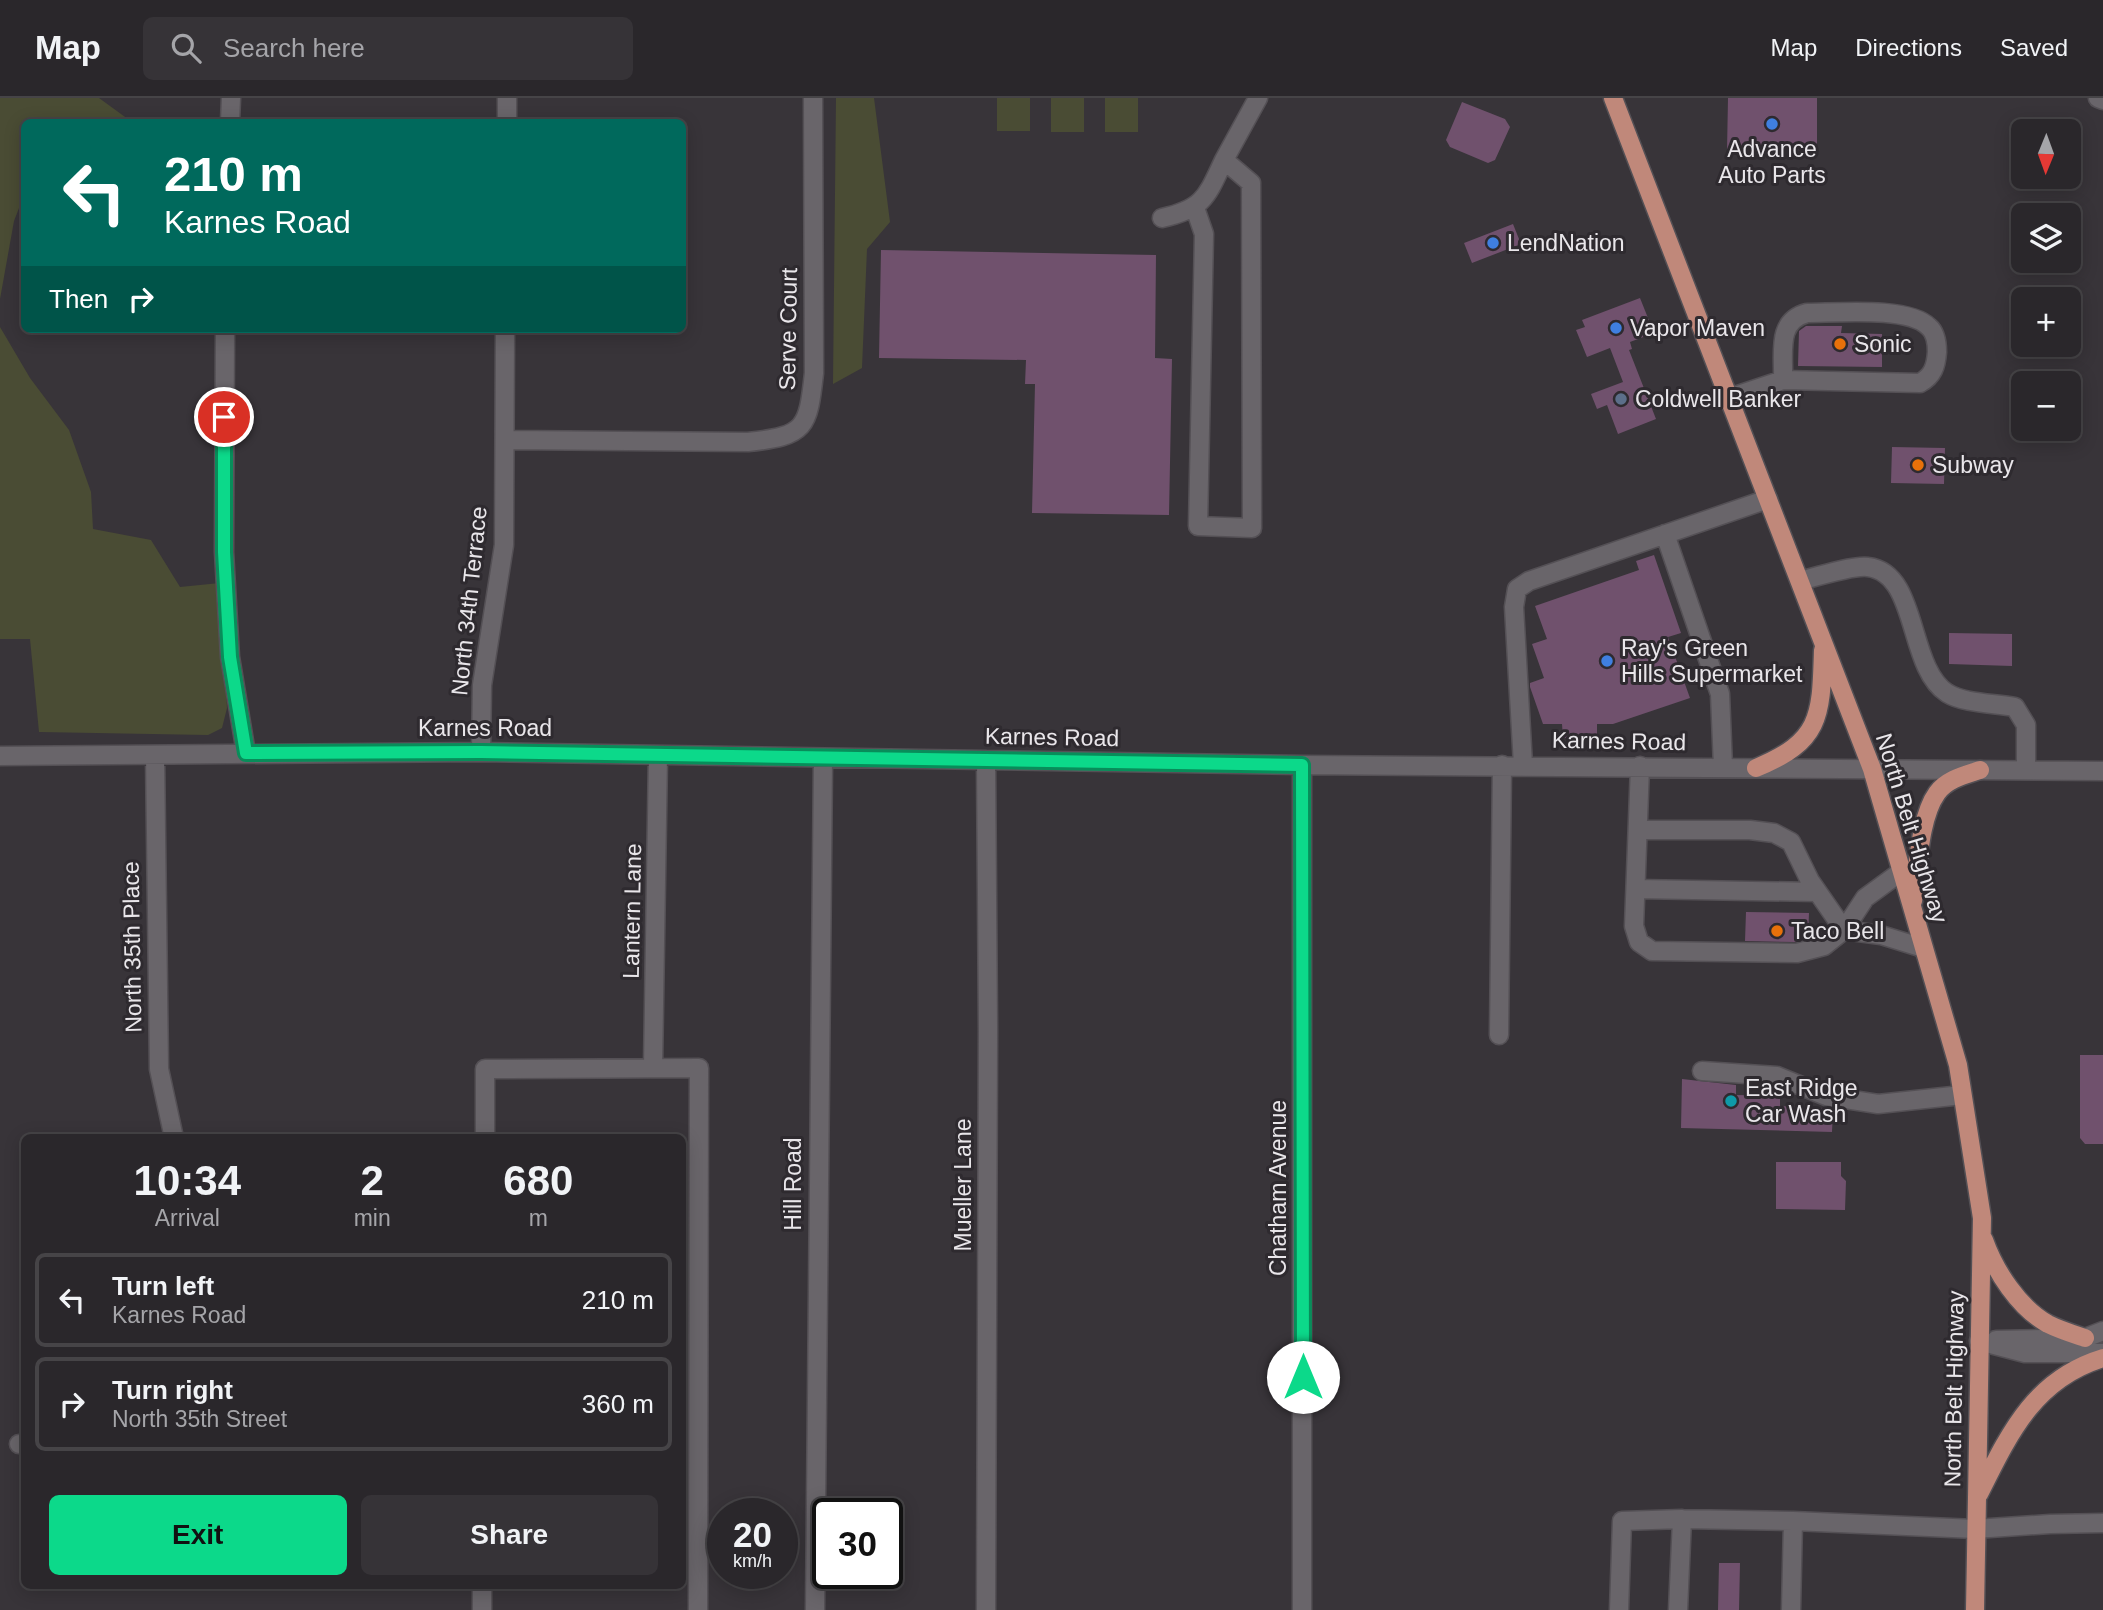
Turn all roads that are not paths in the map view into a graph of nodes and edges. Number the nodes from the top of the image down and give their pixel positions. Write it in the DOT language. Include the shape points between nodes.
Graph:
graph roads {
  1 [pos="231,98"];
  2 [pos="507,98"];
  3 [pos="813,98"];
  4 [pos="1258,98"];
  5 [pos="1613,98"];
  6 [pos="2098,98"];
  7 [pos="2103,100"];
  8 [pos="230,119"];
  9 [pos="506,119"];
  10 [pos="1224,160"];
  11 [pos="1195,208"];
  12 [pos="1162,218"];
  13 [pos="225,333"];
  14 [pos="505,333"];
  15 [pos="1783,380"];
  16 [pos="1729,398"];
  17 [pos="505,440"];
  18 [pos="1768,499"];
  19 [pos="1665,534"];
  20 [pos="1800,581"];
  21 [pos="1824,643"];
  22 [pos="481,752"];
  23 [pos="246,753"];
  24 [pos="155,755"];
  25 [pos="658,755"];
  26 [pos="0,756"];
  27 [pos="823,759"];
  28 [pos="986,760"];
  29 [pos="1302,765"];
  30 [pos="1502,765"];
  31 [pos="1523,765"];
  32 [pos="1640,766"];
  33 [pos="1723,767"];
  34 [pos="1756,768"];
  35 [pos="1872,769"];
  36 [pos="1980,770"];
  37 [pos="2026,770"];
  38 [pos="2103,771"];
  39 [pos="1639,830"];
  40 [pos="1902,871"];
  41 [pos="1636,889"];
  42 [pos="1817,892"];
  43 [pos="1912,908"];
  44 [pos="1844,930"];
  45 [pos="1923,948"];
  46 [pos="1499,1035"];
  47 [pos="653,1067"];
  48 [pos="1702,1071"];
  49 [pos="1962,1095"];
  50 [pos="173,1134"];
  51 [pos="485,1134"];
  52 [pos="1982,1234"];
  53 [pos="2103,1331"];
  54 [pos="2085,1338"];
  55 [pos="1979,1341"];
  56 [pos="2103,1355"];
  57 [pos="1976,1500"];
  58 [pos="1682,1519"];
  59 [pos="1793,1521"];
  60 [pos="2103,1523"];
  61 [pos="1975,1529"];
  62 [pos="482,1589"];
  63 [pos="482,1610"];
  64 [pos="698,1610"];
  65 [pos="815,1610"];
  66 [pos="986,1610"];
  67 [pos="1302,1610"];
  68 [pos="1619,1610"];
  69 [pos="1678,1610"];
  70 [pos="1791,1610"];
  71 [pos="1975,1610"];
  1 -- 8 [label="street"];
  2 -- 9 [label="street"];
  3 -- 17 [label="street, Serve Court" via="814,373 809,414 796,432 748,442"];
  4 -- 10 [label="street"];
  5 -- 16 [label="main road, North Belt Highway"];
  6 -- 7 [label="street"];
  10 -- 11 [label="street" via="1206,198"];
  10 -- 11 [label="street" via="1251,183 1252,528 1198,526 1204,234"];
  11 -- 12 [label="street"];
  13 -- 23 [label="street" via="224,552 230,657"];
  14 -- 17 [label="street, North 34th Terrace"];
  15 -- 15 [label="street" via="1920,383 1934,370 1935,336 1931,327 1900,315 1796,316 1788,322 1784,335"];
  15 -- 16 [label="street"];
  16 -- 18 [label="main road, North Belt Highway"];
  17 -- 22 [label="street, North 34th Terrace" via="504,545 482,685"];
  18 -- 19 [label="street"];
  18 -- 20 [label="main road, North Belt Highway"];
  19 -- 31 [label="street" via="1517,589 1514,607"];
  19 -- 33 [label="street" via="1720,694"];
  20 -- 21 [label="main road, North Belt Highway"];
  20 -- 37 [label="street" via="1867,567 1889,575 1904,600 1923,659 1941,687 1967,700 2015,707 2026,725"];
  21 -- 34 [label="main road" via="1822,702 1814,723 1801,744"];
  21 -- 35 [label="main road, North Belt Highway"];
  22 -- 23 [label="street, Karnes Road"];
  22 -- 25 [label="street, Karnes Road"];
  23 -- 24 [label="street, Karnes Road"];
  24 -- 26 [label="street, Karnes Road"];
  24 -- 50 [label="street, North 35th Place" via="159,1069"];
  25 -- 27 [label="street, Karnes Road"];
  25 -- 47 [label="street, Lantern Lane"];
  27 -- 28 [label="street, Karnes Road"];
  27 -- 65 [label="street, Hill Road"];
  28 -- 29 [label="street, Karnes Road"];
  28 -- 66 [label="street, Mueller Lane"];
  29 -- 30 [label="street, Karnes Road"];
  29 -- 67 [label="street, Chatham Avenue"];
  30 -- 31 [label="street, Karnes Road"];
  30 -- 46 [label="street"];
  31 -- 32 [label="street, Karnes Road"];
  32 -- 33 [label="street, Karnes Road"];
  32 -- 39 [label="street"];
  33 -- 34 [label="street, Karnes Road"];
  34 -- 35 [label="street, Karnes Road"];
  35 -- 36 [label="street, Karnes Road"];
  35 -- 40 [label="main road, North Belt Highway"];
  36 -- 37 [label="street, Karnes Road"];
  36 -- 43 [label="main road" via="1955,778 1938,791 1927,813"];
  37 -- 38 [label="street, Karnes Road"];
  39 -- 41 [label="street"];
  39 -- 42 [label="street" via="1774,833 1790,842"];
  40 -- 43 [label="main road, North Belt Highway"];
  40 -- 44 [label="street" via="1865,898"];
  41 -- 42 [label="street"];
  41 -- 44 [label="street" via="1634,926 1639,942 1652,951 1797,953 1824,946"];
  42 -- 44 [label="street"];
  43 -- 45 [label="main road, North Belt Highway"];
  44 -- 45 [label="street"];
  45 -- 49 [label="main road, North Belt Highway" via="1958,1065"];
  47 -- 51 [label="street" via="485,1069"];
  47 -- 64 [label="street" via="699,1068"];
  48 -- 49 [label="street" via="1777,1076 1826,1096 1878,1104"];
  49 -- 52 [label="main road, North Belt Highway"];
  52 -- 54 [label="main road" via="2006,1283 2028,1308 2047,1324"];
  52 -- 55 [label="main road, North Belt Highway"];
  53 -- 54 [label="street"];
  54 -- 55 [label="street"];
  55 -- 56 [label="street" via="2025,1353"];
  55 -- 57 [label="main road, North Belt Highway"];
  56 -- 57 [label="main road" via="2058,1378 2031,1404 2011,1430"];
  57 -- 61 [label="main road, North Belt Highway"];
  58 -- 59 [label="street"];
  58 -- 68 [label="street" via="1622,1521"];
  58 -- 69 [label="street"];
  59 -- 61 [label="street"];
  59 -- 70 [label="street"];
  60 -- 61 [label="street"];
  61 -- 71 [label="main road, North Belt Highway"];
  62 -- 63 [label="street"];
}
